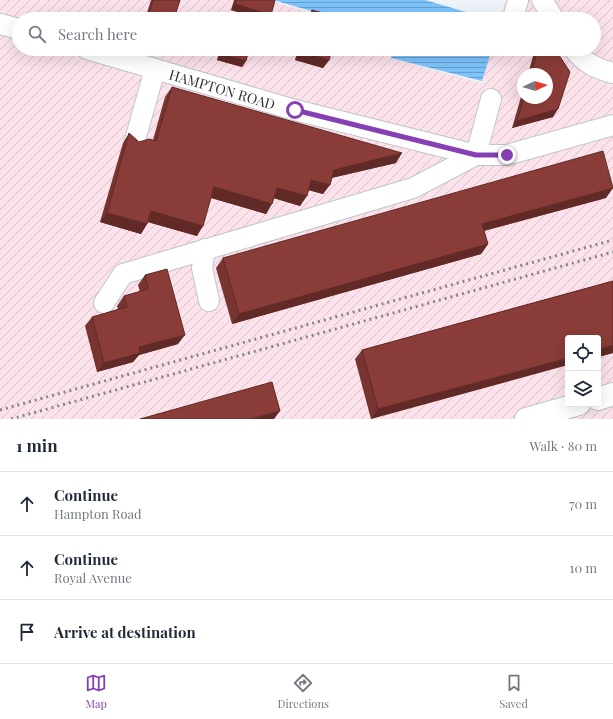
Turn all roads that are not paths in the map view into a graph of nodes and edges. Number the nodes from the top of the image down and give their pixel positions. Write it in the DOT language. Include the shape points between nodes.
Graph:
graph roads {
  1 [pos="542,0"];
  2 [pos="550,12"];
  3 [pos="0,24"];
  4 [pos="12,27"];
  5 [pos="111,56"];
  6 [pos="579,56"];
  7 [pos="156,69"];
  8 [pos="613,73"];
  9 [pos="491,99"];
  10 [pos="613,125"];
  11 [pos="135,140"];
  12 [pos="476,155"];
  13 [pos="205,249"];
  14 [pos="209,301"];
  15 [pos="104,303"];
  16 [pos="613,394"];
  17 [pos="601,398"];
  18 [pos="568,407"];
  19 [pos="526,419"];
  1 -- 2 [label="street"];
  3 -- 4 [label="street"];
  5 -- 7 [label="street, HAMPTON ROAD"];
  6 -- 8 [label="street" via="600,69"];
  7 -- 11 [label="street"];
  7 -- 12 [label="street, HAMPTON ROAD" via="295,110"];
  9 -- 12 [label="street"];
  10 -- 12 [label="street" via="507,155"];
  12 -- 13 [label="street" via="413,188"];
  13 -- 14 [label="street" via="202,268"];
  13 -- 15 [label="street" via="123,274"];
  16 -- 17 [label="main road"];
  18 -- 19 [label="main road"];
}
